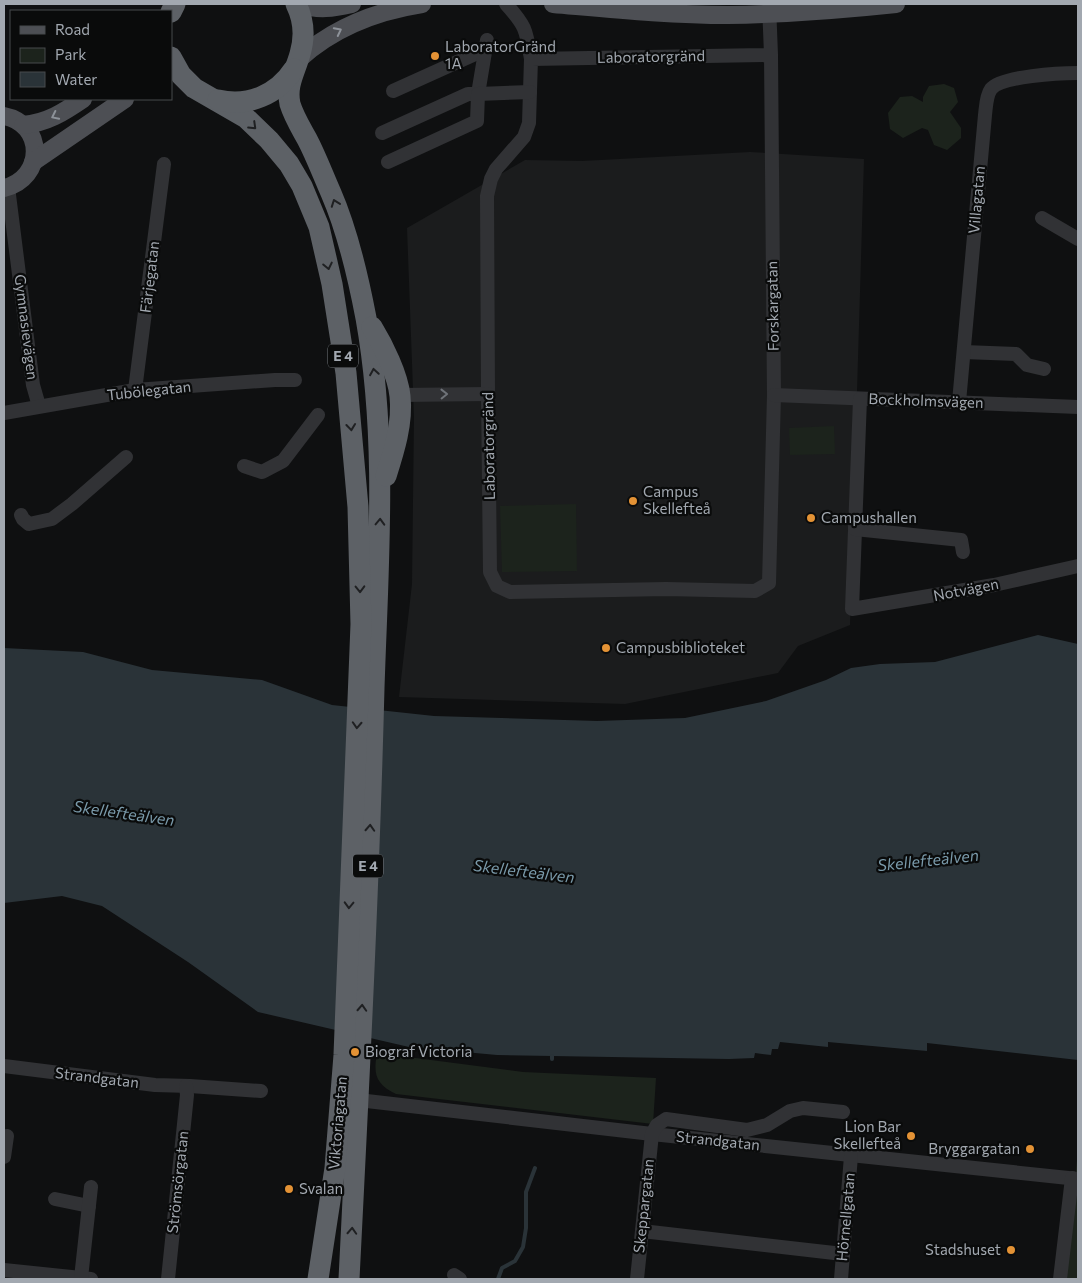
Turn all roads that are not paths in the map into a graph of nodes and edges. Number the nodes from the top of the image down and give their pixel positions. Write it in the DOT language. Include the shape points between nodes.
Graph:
graph roads {
  1 [pos="296,4"];
  2 [pos="300,4"];
  3 [pos="352,4"];
  4 [pos="422,4"];
  5 [pos="506,4"];
  6 [pos="553,4"];
  7 [pos="892,4"];
  8 [pos="896,4"];
  9 [pos="769,8"];
  10 [pos="771,55"];
  11 [pos="172,58"];
  12 [pos="531,58"];
  13 [pos="298,62"];
  14 [pos="1078,73"];
  15 [pos="186,85"];
  16 [pos="393,91"];
  17 [pos="530,92"];
  18 [pos="478,94"];
  19 [pos="81,100"];
  20 [pos="124,100"];
  21 [pos="4,116"];
  22 [pos="23,125"];
  23 [pos="382,133"];
  24 [pos="34,162"];
  25 [pos="388,162"];
  26 [pos="164,164"];
  27 [pos="6,187"];
  28 [pos="1042,218"];
  29 [pos="1078,239"];
  30 [pos="366,318"];
  31 [pos="964,352"];
  32 [pos="1044,369"];
  33 [pos="295,380"];
  34 [pos="135,390"];
  35 [pos="400,394"];
  36 [pos="488,394"];
  37 [pos="774,395"];
  38 [pos="860,399"];
  39 [pos="959,402"];
  40 [pos="40,406"];
  41 [pos="1078,406"];
  42 [pos="4,413"];
  43 [pos="318,415"];
  44 [pos="126,457"];
  45 [pos="244,466"];
  46 [pos="381,491"];
  47 [pos="21,516"];
  48 [pos="856,529"];
  49 [pos="963,552"];
  50 [pos="1078,566"];
  51 [pos="755,591"];
  52 [pos="367,676"];
  53 [pos="352,1056"];
  54 [pos="4,1066"];
  55 [pos="188,1086"];
  56 [pos="262,1091"];
  57 [pos="358,1100"];
  58 [pos="842,1112"];
  59 [pos="652,1134"];
  60 [pos="6,1136"];
  61 [pos="852,1156"];
  62 [pos="4,1157"];
  63 [pos="1075,1179"];
  64 [pos="91,1187"];
  65 [pos="55,1199"];
  66 [pos="89,1206"];
  67 [pos="642,1231"];
  68 [pos="843,1254"];
  69 [pos="4,1270"];
  70 [pos="86,1279"];
  71 [pos="168,1279"];
  72 [pos="318,1279"];
  73 [pos="349,1279"];
  74 [pos="636,1279"];
  75 [pos="841,1279"];
  76 [pos="1060,1279"];
  1 -- 13 [label="highway" via="304,38"];
  2 -- 3 [label="main road" via="331,9"];
  13 -- 4 [label="main road, one-way" via="318,42 353,24 399,8"];
  5 -- 12 [label="street, Laboratorgränd" via="521,20"];
  6 -- 9 [label="main road" via="728,15"];
  7 -- 8 [label="main road"];
  7 -- 9 [label="main road" via="855,9"];
  9 -- 10 [label="street, Forskargatan"];
  10 -- 12 [label="street, Laboratorgränd"];
  10 -- 37 [label="street, Forskargatan"];
  11 -- 15 [label="highway"];
  12 -- 17 [label="street, Laboratorgränd"];
  13 -- 15 [label="highway" via="276,89 250,101 225,101"];
  30 -- 13 [label="highway, E 4, one-way" via="351,251 333,198 289,100 290,82"];
  14 -- 31 [label="street, Villagatan" via="1010,80 990,90"];
  15 -- 52 [label="highway, E 4, one-way" via="246,118 269,140 302,186 319,227 346,373 355,464 361,624"];
  16 -- 18 [label="street" via="486,45"];
  17 -- 18 [label="street"];
  17 -- 36 [label="street, Laboratorgränd" via="529,123 524,137 501,161 491,178 487,196"];
  18 -- 23 [label="street" via="468,94"];
  18 -- 25 [label="street" via="477,121"];
  19 -- 22 [label="main road, one-way" via="50,119"];
  20 -- 24 [label="main road"];
  21 -- 22 [label="main road"];
  22 -- 24 [label="main road" via="33,139"];
  24 -- 27 [label="main road" via="24,177"];
  26 -- 34 [label="street, Färjegatan"];
  27 -- 40 [label="street, Gymnasievägen" via="33,385"];
  28 -- 29 [label="street"];
  30 -- 35 [label="highway" via="382,343"];
  46 -- 30 [label="highway, E 4, one-way" via="380,435"];
  31 -- 32 [label="street" via="1016,354 1027,365"];
  31 -- 39 [label="street, Villagatan"];
  33 -- 34 [label="street, Tubölegatan"];
  34 -- 40 [label="street, Tubölegatan"];
  35 -- 36 [label="street, one-way"];
  35 -- 46 [label="highway" via="400,422"];
  36 -- 51 [label="street, Laboratorgränd" via="490,572 497,586 510,592"];
  37 -- 38 [label="street, Bockholmsvägen"];
  37 -- 51 [label="street, Forskargatan" via="769,583"];
  38 -- 39 [label="street, Bockholmsvägen"];
  38 -- 48 [label="street"];
  39 -- 41 [label="street, Bockholmsvägen"];
  40 -- 42 [label="street, Tubölegatan"];
  43 -- 45 [label="street" via="283,461 262,472"];
  44 -- 47 [label="street" via="52,519 29,524"];
  52 -- 46 [label="highway, E 4, one-way"];
  48 -- 49 [label="street" via="961,540"];
  48 -- 50 [label="street, Notvägen" via="852,609 994,585"];
  52 -- 53 [label="highway, E 4"];
  53 -- 57 [label="highway, Viktoriagatan / E 4"];
  53 -- 72 [label="highway, Viktoriagatan / E 4"];
  54 -- 55 [label="street, Strandgatan" via="155,1085"];
  55 -- 56 [label="street, Strandgatan"];
  55 -- 71 [label="street, Strömsörgatan"];
  57 -- 59 [label="street, Strandgatan"];
  73 -- 57 [label="highway, Viktoriagatan / E 4, one-way"];
  58 -- 59 [label="street" via="803,1108 790,1111 767,1125 747,1130 666,1119"];
  59 -- 61 [label="street, Strandgatan"];
  59 -- 67 [label="street, Skeppargatan"];
  60 -- 62 [label="street"];
  61 -- 63 [label="street, Strandgatan"];
  61 -- 68 [label="street, Hörnellgatan"];
  63 -- 76 [label="street"];
  64 -- 66 [label="street"];
  65 -- 66 [label="street"];
  66 -- 70 [label="street"];
  67 -- 68 [label="street"];
  67 -- 74 [label="street, Skeppargatan"];
  68 -- 75 [label="street, Hörnellgatan"];
  69 -- 70 [label="street"];
}
